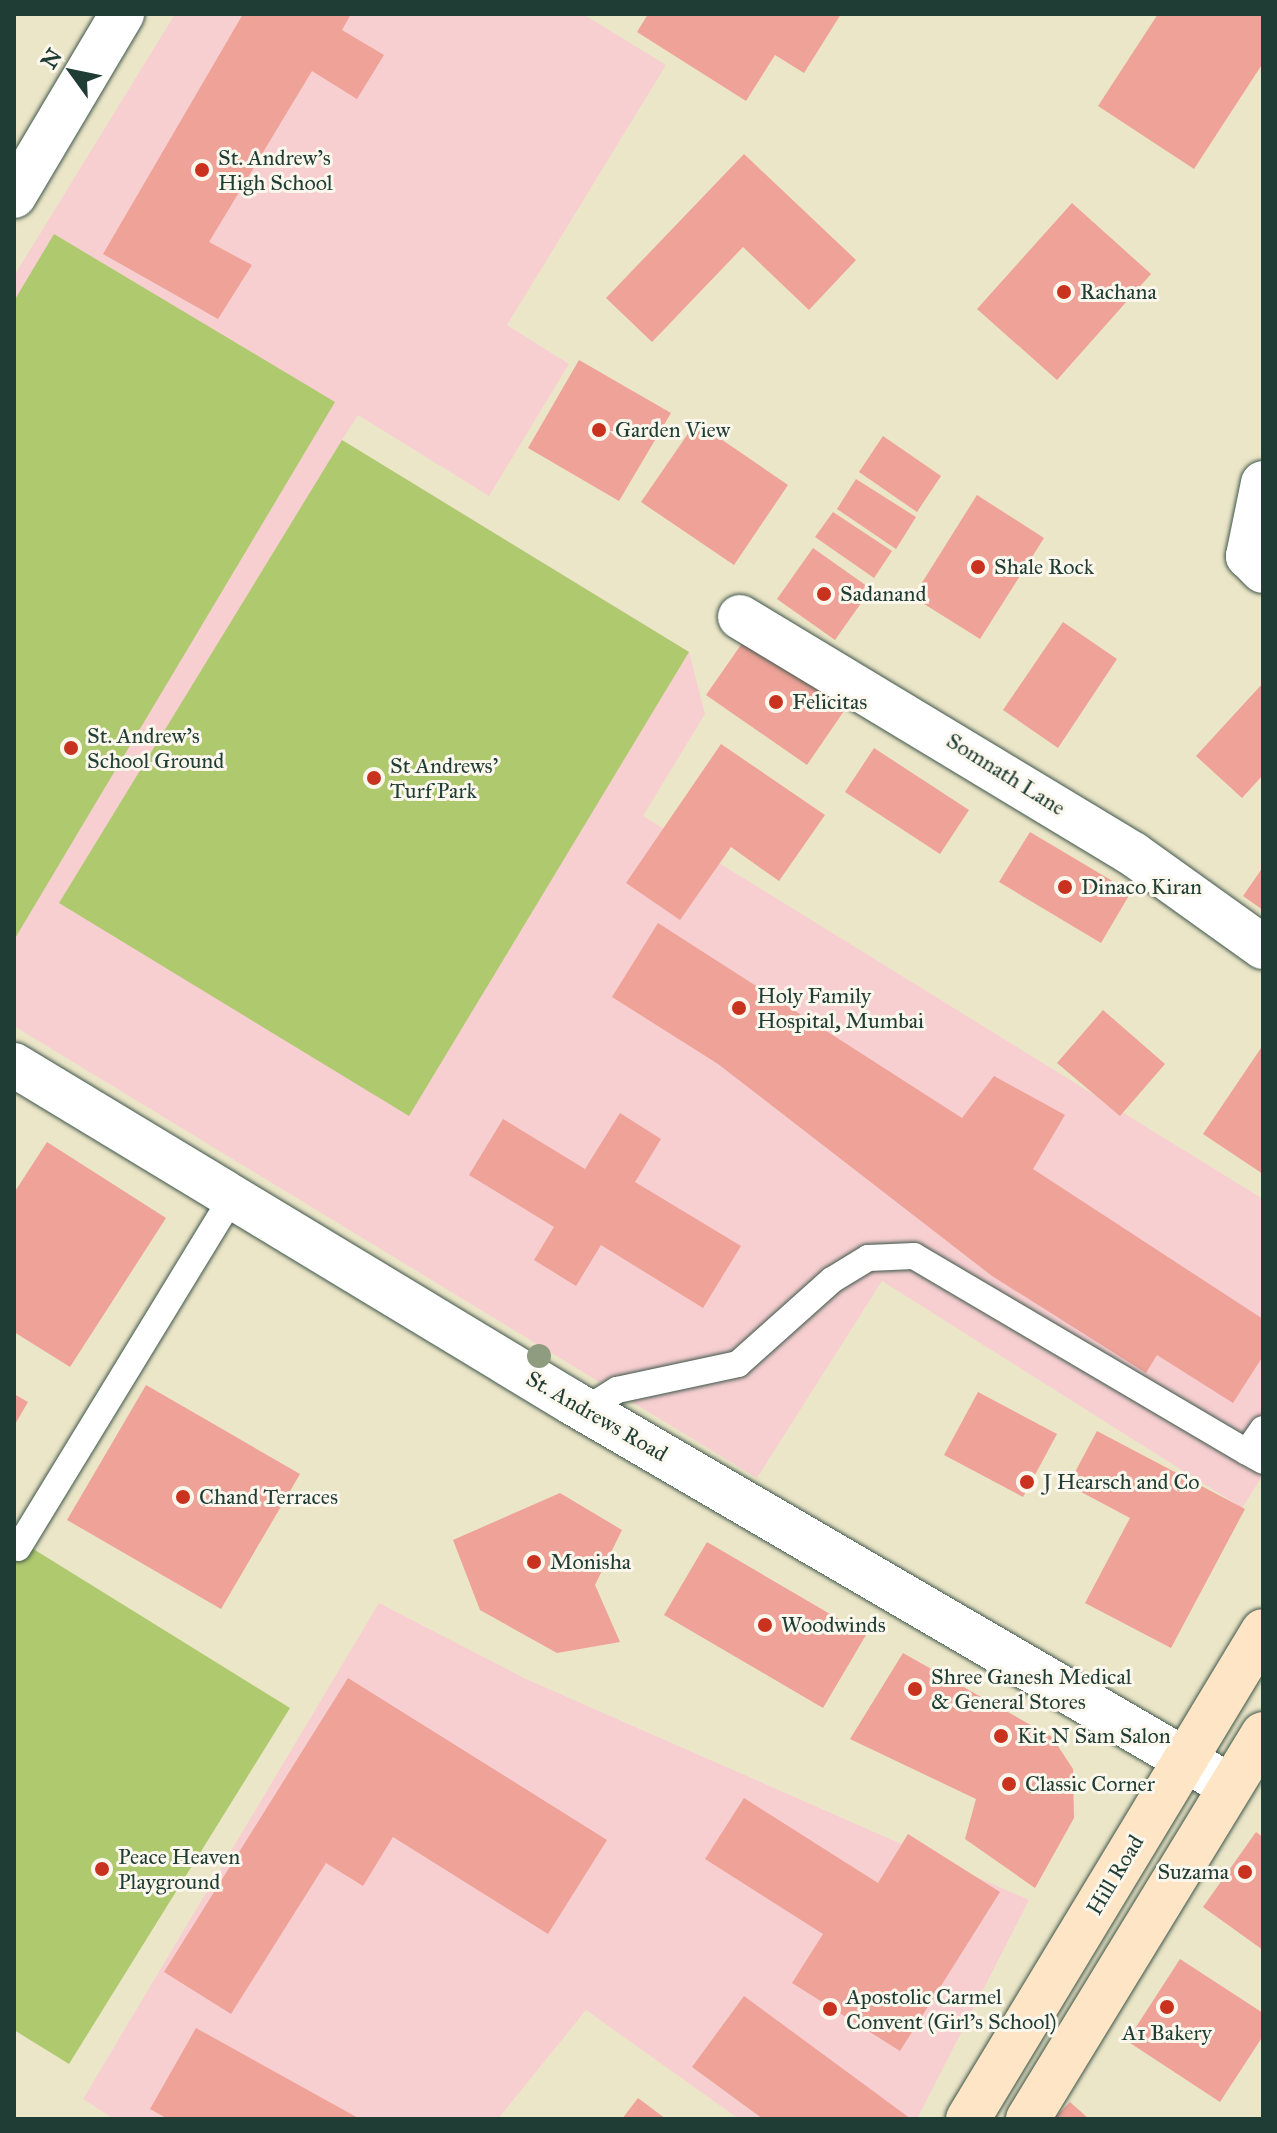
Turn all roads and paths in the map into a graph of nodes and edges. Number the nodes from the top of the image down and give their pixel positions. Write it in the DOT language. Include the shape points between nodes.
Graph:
graph roads {
  1 [pos="122,14"];
  2 [pos="14,196"];
  3 [pos="1263,483"];
  4 [pos="1263,571"];
  5 [pos="740,617"];
  6 [pos="1263,947"];
  7 [pos="14,1065"];
  8 [pos="232,1198"];
  9 [pos="585,1410"];
  10 [pos="1263,1429"];
  11 [pos="1255,1456"];
  12 [pos="18,1548"];
  13 [pos="1263,1631"];
  14 [pos="1263,1734"];
  15 [pos="1186,1759"];
  16 [pos="1230,1786"];
  17 [pos="968,2119"];
  18 [pos="1028,2119"];
  1 -- 2 [label="street"];
  3 -- 4 [label="street" via="1248,556"];
  5 -- 6 [label="street, Somnath Lane" via="1121,846"];
  7 -- 8 [label="street, St. Andrews Road"];
  8 -- 9 [label="street, St. Andrews Road"];
  8 -- 12 [label="lane"];
  9 -- 11 [label="lane" via="617,1390 738,1364 832,1280 868,1258 914,1256"];
  9 -- 15 [label="street, St. Andrews Road"];
  10 -- 11 [label="lane"];
  13 -- 15 [label="main road, Hill Road"];
  14 -- 16 [label="main road"];
  15 -- 16 [label="street, St. Andrews Road"];
  15 -- 17 [label="main road, Hill Road"];
  16 -- 18 [label="main road"];
}
